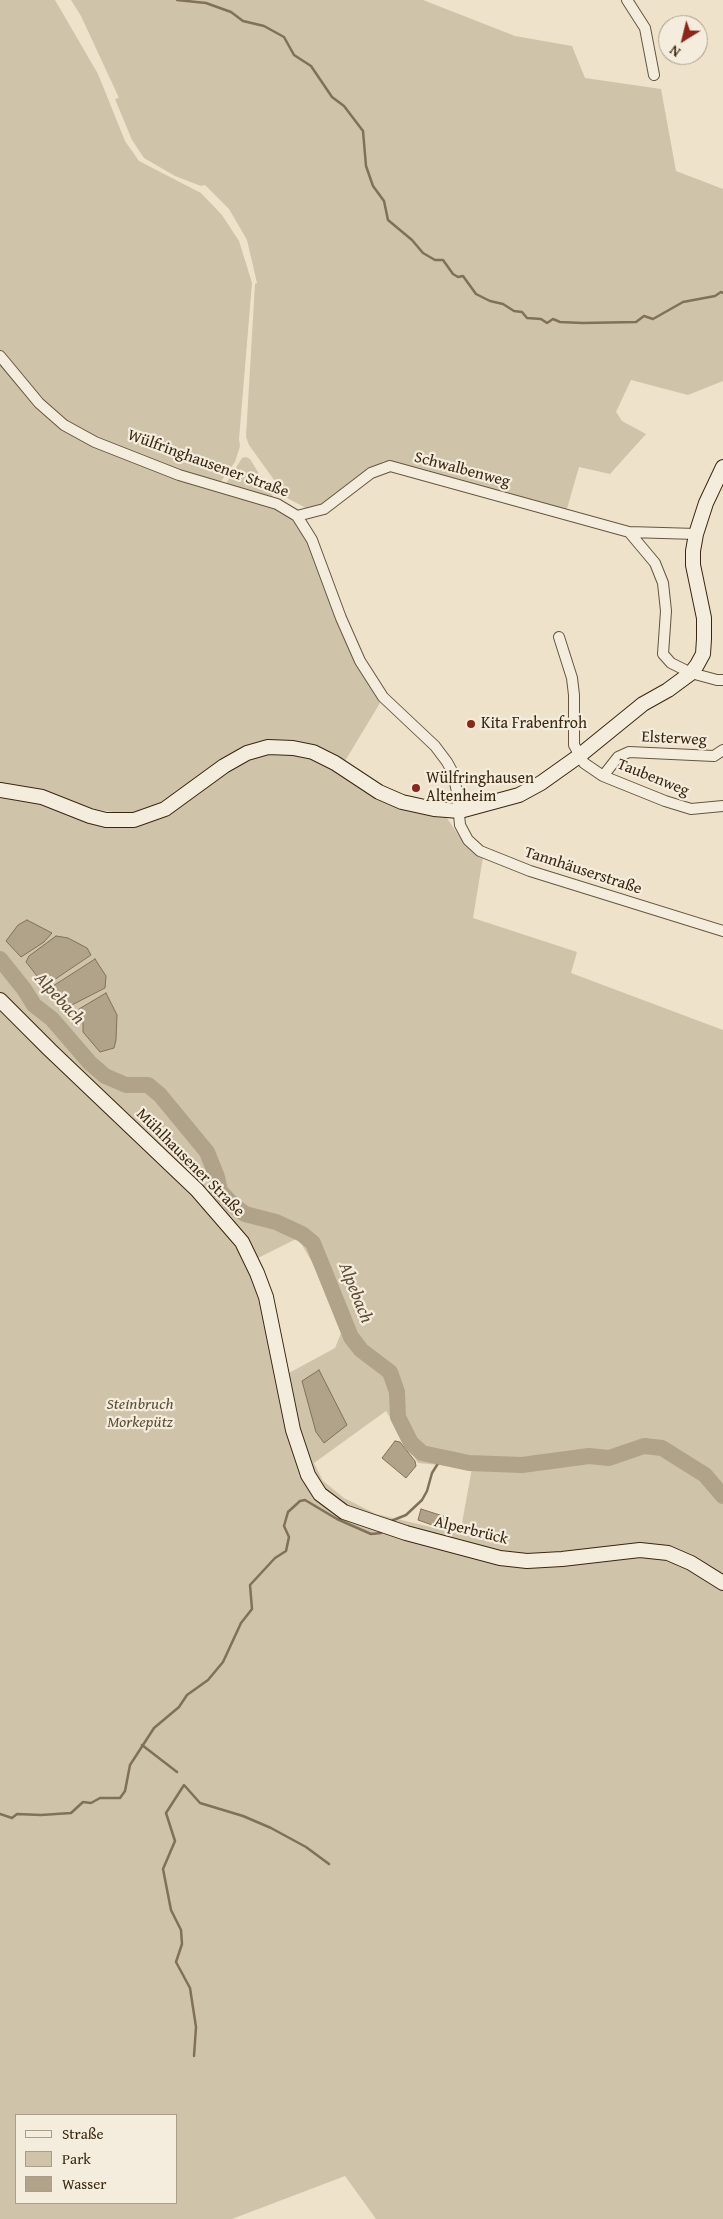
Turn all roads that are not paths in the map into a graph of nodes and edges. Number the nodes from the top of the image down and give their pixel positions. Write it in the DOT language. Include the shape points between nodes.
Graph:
graph roads {
  1 [pos="627,0"];
  2 [pos="654,75"];
  3 [pos="0,356"];
  4 [pos="723,467"];
  5 [pos="297,516"];
  6 [pos="629,532"];
  7 [pos="696,534"];
  8 [pos="559,637"];
  9 [pos="690,673"];
  10 [pos="720,680"];
  11 [pos="723,690"];
  12 [pos="723,750"];
  13 [pos="579,756"];
  14 [pos="603,776"];
  15 [pos="0,790"];
  16 [pos="723,806"];
  17 [pos="460,811"];
  18 [pos="723,931"];
  19 [pos="0,1000"];
  20 [pos="285,1393"];
  21 [pos="723,1583"];
  1 -- 2 [label="street" via="645,28"];
  3 -- 5 [label="street, Wülfringhausener Straße" via="39,403 64,425 95,442 179,475 277,504"];
  4 -- 7 [label="main road"];
  5 -- 6 [label="street, Schwalbenweg" via="324,508 371,472 390,466"];
  5 -- 17 [label="street, Wülfringhausener Straße" via="312,540 360,661 383,697 436,746 447,762 453,773"];
  6 -- 7 [label="street, Schwalbenweg"];
  6 -- 9 [label="street" via="655,563 663,583 666,610 663,654 671,663"];
  7 -- 9 [label="main road" via="693,565 704,618 704,639 703,654"];
  8 -- 13 [label="street" via="572,678 574,745"];
  9 -- 10 [label="street"];
  9 -- 13 [label="main road" via="643,704"];
  10 -- 11 [label="street"];
  12 -- 14 [label="street, Elsterweg" via="714,756 629,752 618,757"];
  13 -- 14 [label="street"];
  13 -- 17 [label="main road" via="519,795"];
  14 -- 16 [label="street, Taubenweg" via="691,809"];
  15 -- 17 [label="main road" via="42,797 106,820 134,820 165,809 247,753 268,747 293,748 314,752 379,792 402,802"];
  17 -- 18 [label="street, Tannhäuserstraße" via="460,825 468,840 480,851 530,871"];
  19 -- 20 [label="main road, Mühlhausener Straße" via="197,1190 242,1242 266,1298"];
  20 -- 21 [label="main road, Alperbrück" via="308,1475 320,1494 344,1512 406,1533 500,1558 562,1560 640,1550 668,1553"];
}
